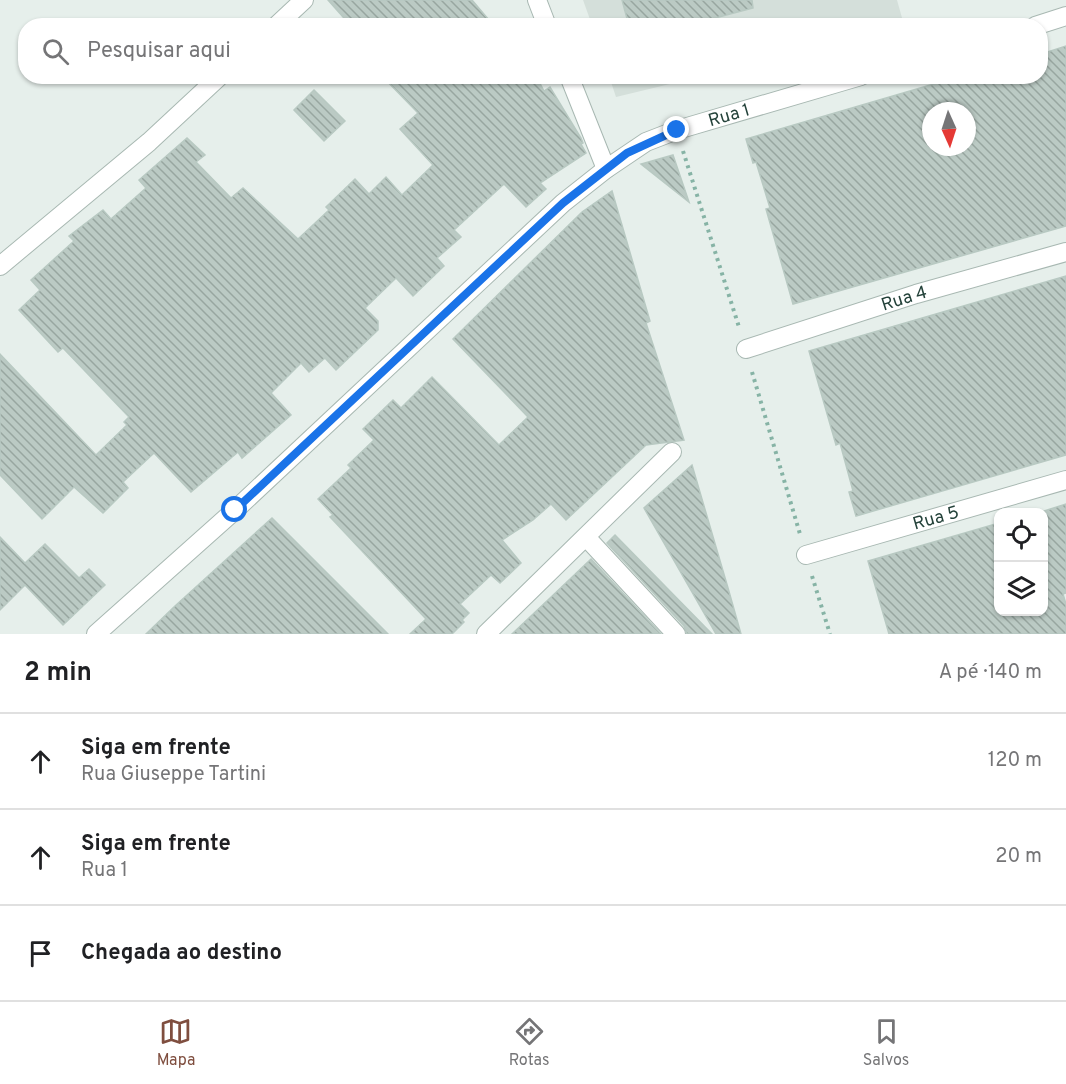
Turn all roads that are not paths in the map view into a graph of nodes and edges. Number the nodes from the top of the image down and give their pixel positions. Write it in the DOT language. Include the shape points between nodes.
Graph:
graph roads {
  1 [pos="304,0"];
  2 [pos="537,0"];
  3 [pos="1066,16"];
  4 [pos="285,18"];
  5 [pos="544,18"];
  6 [pos="1048,22"];
  7 [pos="211,84"];
  8 [pos="572,84"];
  9 [pos="834,84"];
  10 [pos="606,169"];
  11 [pos="1066,252"];
  12 [pos="0,266"];
  13 [pos="746,349"];
  14 [pos="672,452"];
  15 [pos="1066,480"];
  16 [pos="586,537"];
  17 [pos="806,555"];
  18 [pos="96,634"];
  19 [pos="486,634"];
  20 [pos="676,634"];
  1 -- 4 [label="street"];
  2 -- 5 [label="street"];
  3 -- 6 [label="street"];
  7 -- 12 [label="street" via="149,142"];
  8 -- 10 [label="street"];
  9 -- 10 [label="street, Rua 1" via="677,130 646,142"];
  10 -- 18 [label="street, Rua 1" via="563,203 235,510"];
  11 -- 13 [label="street, Rua 4" via="916,294"];
  14 -- 16 [label="street"];
  15 -- 17 [label="street, Rua 5"];
  16 -- 19 [label="street"];
  16 -- 20 [label="street"];
}
